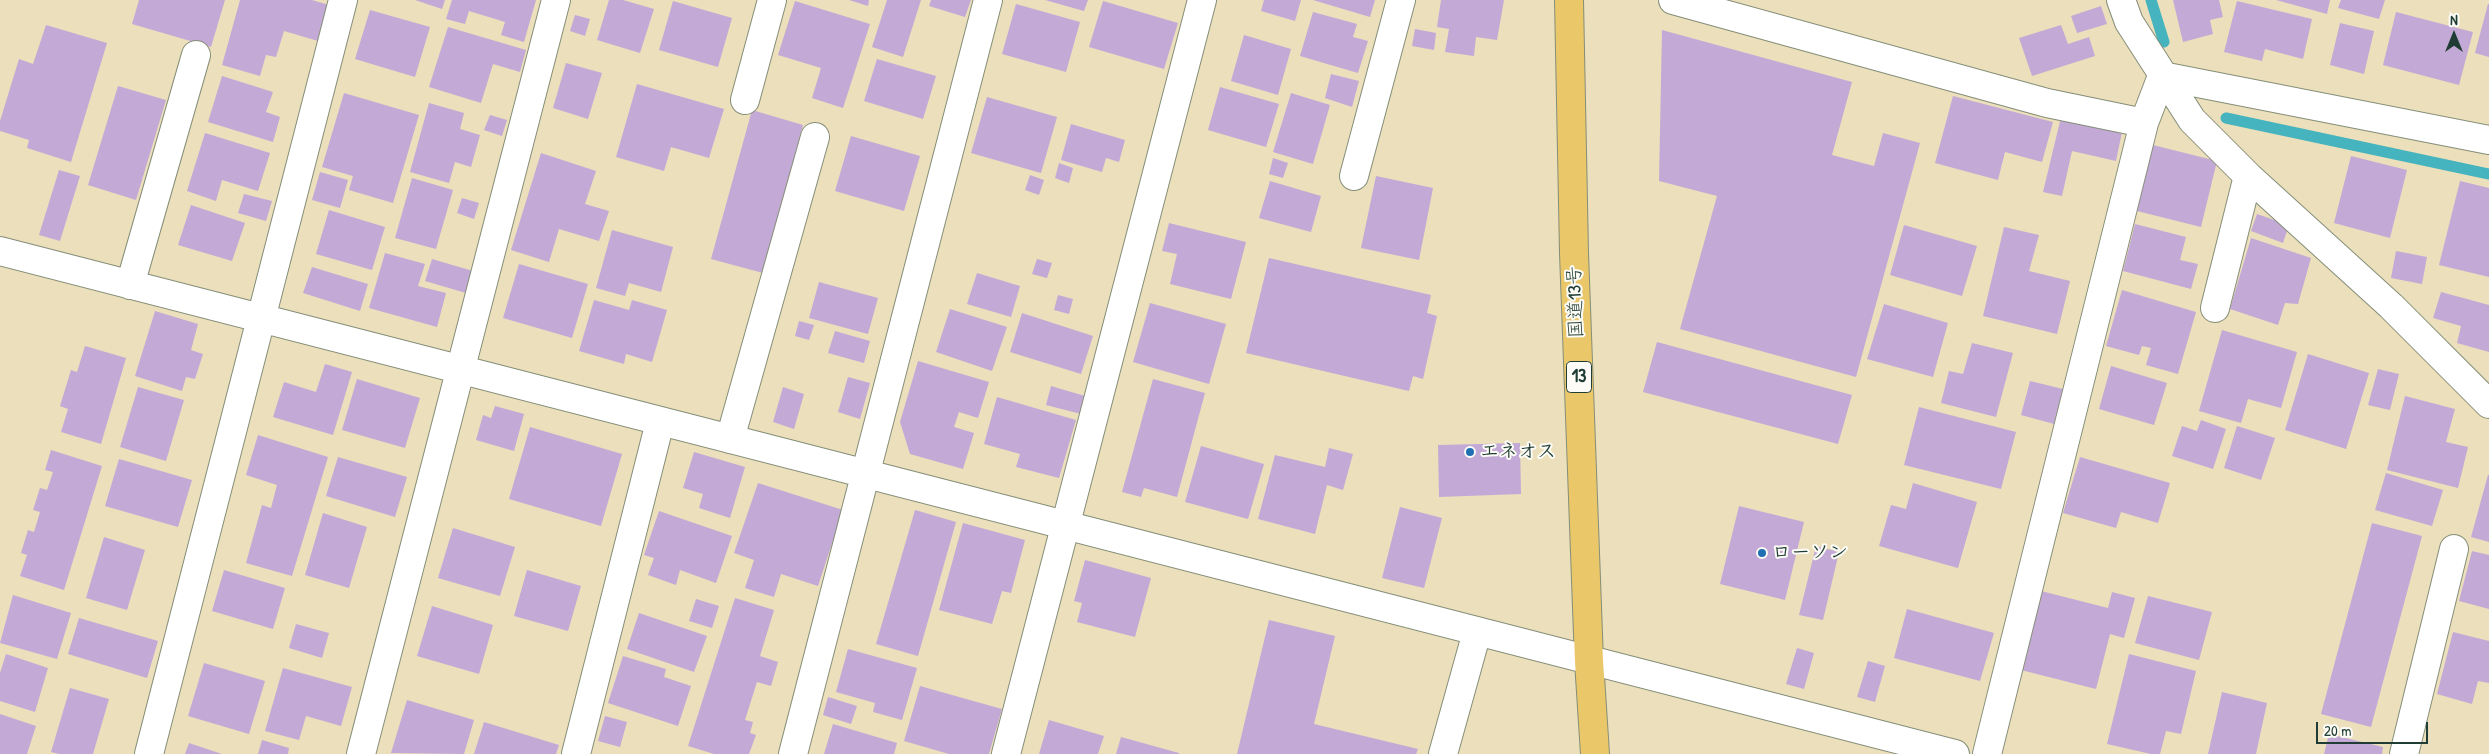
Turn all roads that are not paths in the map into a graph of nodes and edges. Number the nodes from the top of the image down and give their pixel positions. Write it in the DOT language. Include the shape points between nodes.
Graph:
graph roads {
  1 [pos="343,0"];
  2 [pos="556,0"];
  3 [pos="772,0"];
  4 [pos="988,0"];
  5 [pos="1202,0"];
  6 [pos="1401,0"];
  7 [pos="1569,0"];
  8 [pos="1673,0"];
  9 [pos="2121,0"];
  10 [pos="196,55"];
  11 [pos="2162,76"];
  12 [pos="745,100"];
  13 [pos="2144,123"];
  14 [pos="815,137"];
  15 [pos="2489,140"];
  16 [pos="1354,176"];
  17 [pos="2248,176"];
  18 [pos="0,252"];
  19 [pos="130,285"];
  20 [pos="2215,308"];
  21 [pos="261,319"];
  22 [pos="462,370"];
  23 [pos="2489,404"];
  24 [pos="660,422"];
  25 [pos="730,439"];
  26 [pos="864,474"];
  27 [pos="1065,526"];
  28 [pos="2454,549"];
  29 [pos="1477,632"];
  30 [pos="1589,661"];
  31 [pos="149,754"];
  32 [pos="361,754"];
  33 [pos="576,754"];
  34 [pos="792,754"];
  35 [pos="1006,754"];
  36 [pos="1444,754"];
  37 [pos="1596,754"];
  38 [pos="1954,754"];
  39 [pos="1987,754"];
  40 [pos="2404,754"];
  1 -- 21 [label="street"];
  2 -- 22 [label="street"];
  3 -- 12 [label="street"];
  4 -- 26 [label="street"];
  5 -- 27 [label="street"];
  6 -- 16 [label="street"];
  7 -- 30 [label="highway, 国道13号 / 13"];
  8 -- 13 [label="street" via="2047,104"];
  9 -- 11 [label="street" via="2129,22"];
  10 -- 19 [label="street"];
  11 -- 13 [label="street"];
  11 -- 15 [label="street"];
  11 -- 17 [label="street" via="2192,120"];
  13 -- 39 [label="street"];
  14 -- 25 [label="street"];
  17 -- 20 [label="street"];
  17 -- 23 [label="street" via="2391,306"];
  18 -- 19 [label="street"];
  19 -- 21 [label="street"];
  21 -- 22 [label="street"];
  21 -- 31 [label="street"];
  22 -- 24 [label="street"];
  22 -- 32 [label="street"];
  24 -- 25 [label="street"];
  24 -- 33 [label="street"];
  25 -- 26 [label="street"];
  26 -- 27 [label="street"];
  26 -- 34 [label="street"];
  27 -- 29 [label="street"];
  27 -- 35 [label="street"];
  28 -- 40 [label="street"];
  29 -- 30 [label="street"];
  29 -- 36 [label="street"];
  30 -- 37 [label="highway, 国道13号 / 13"];
  30 -- 38 [label="street"];
}
